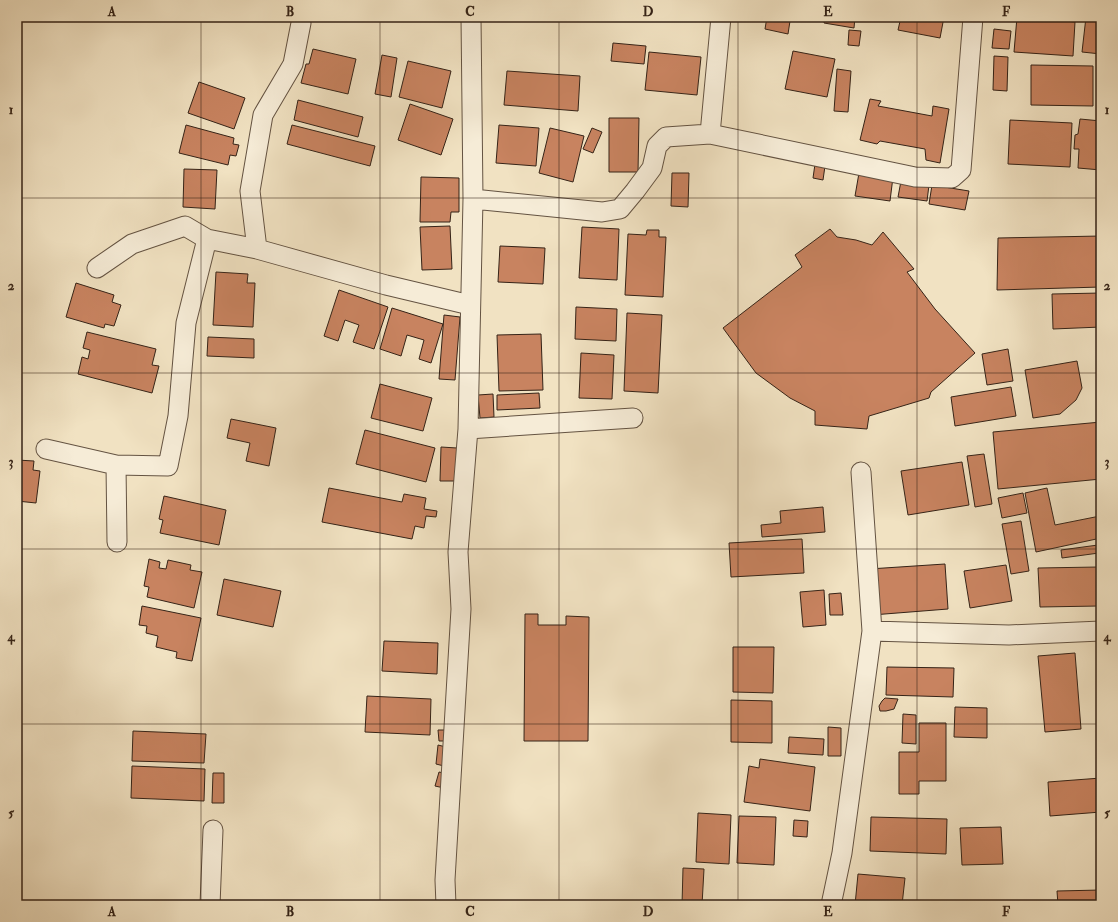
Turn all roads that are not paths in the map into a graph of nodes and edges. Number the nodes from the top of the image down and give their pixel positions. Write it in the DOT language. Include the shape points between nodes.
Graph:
graph roads {
  1 [pos="471,17"];
  2 [pos="721,17"];
  3 [pos="973,17"];
  4 [pos="301,23"];
  5 [pos="710,134"];
  6 [pos="473,199"];
  7 [pos="206,239"];
  8 [pos="257,249"];
  9 [pos="97,268"];
  10 [pos="470,305"];
  11 [pos="633,418"];
  12 [pos="468,429"];
  13 [pos="46,450"];
  14 [pos="116,465"];
  15 [pos="861,472"];
  16 [pos="117,542"];
  17 [pos="872,631"];
  18 [pos="1101,631"];
  19 [pos="213,830"];
  20 [pos="210,905"];
  21 [pos="446,905"];
  22 [pos="831,905"];
  1 -- 6 [label="street"];
  2 -- 5 [label="street"];
  3 -- 5 [label="street" via="961,170 952,178 915,177"];
  4 -- 8 [label="street" via="293,64 263,115 250,191"];
  5 -- 6 [label="street" via="666,137 657,146 652,168 620,209 602,212"];
  6 -- 10 [label="street"];
  7 -- 8 [label="street"];
  7 -- 9 [label="street" via="185,226 132,244"];
  7 -- 14 [label="street" via="186,323 178,416 168,466"];
  8 -- 10 [label="street" via="386,285"];
  10 -- 12 [label="street"];
  11 -- 12 [label="street"];
  12 -- 21 [label="street" via="458,552 461,609 445,880"];
  13 -- 14 [label="street"];
  14 -- 16 [label="street"];
  15 -- 17 [label="street"];
  17 -- 18 [label="street" via="1009,635"];
  17 -- 22 [label="street" via="842,853"];
  19 -- 20 [label="street"];
}
